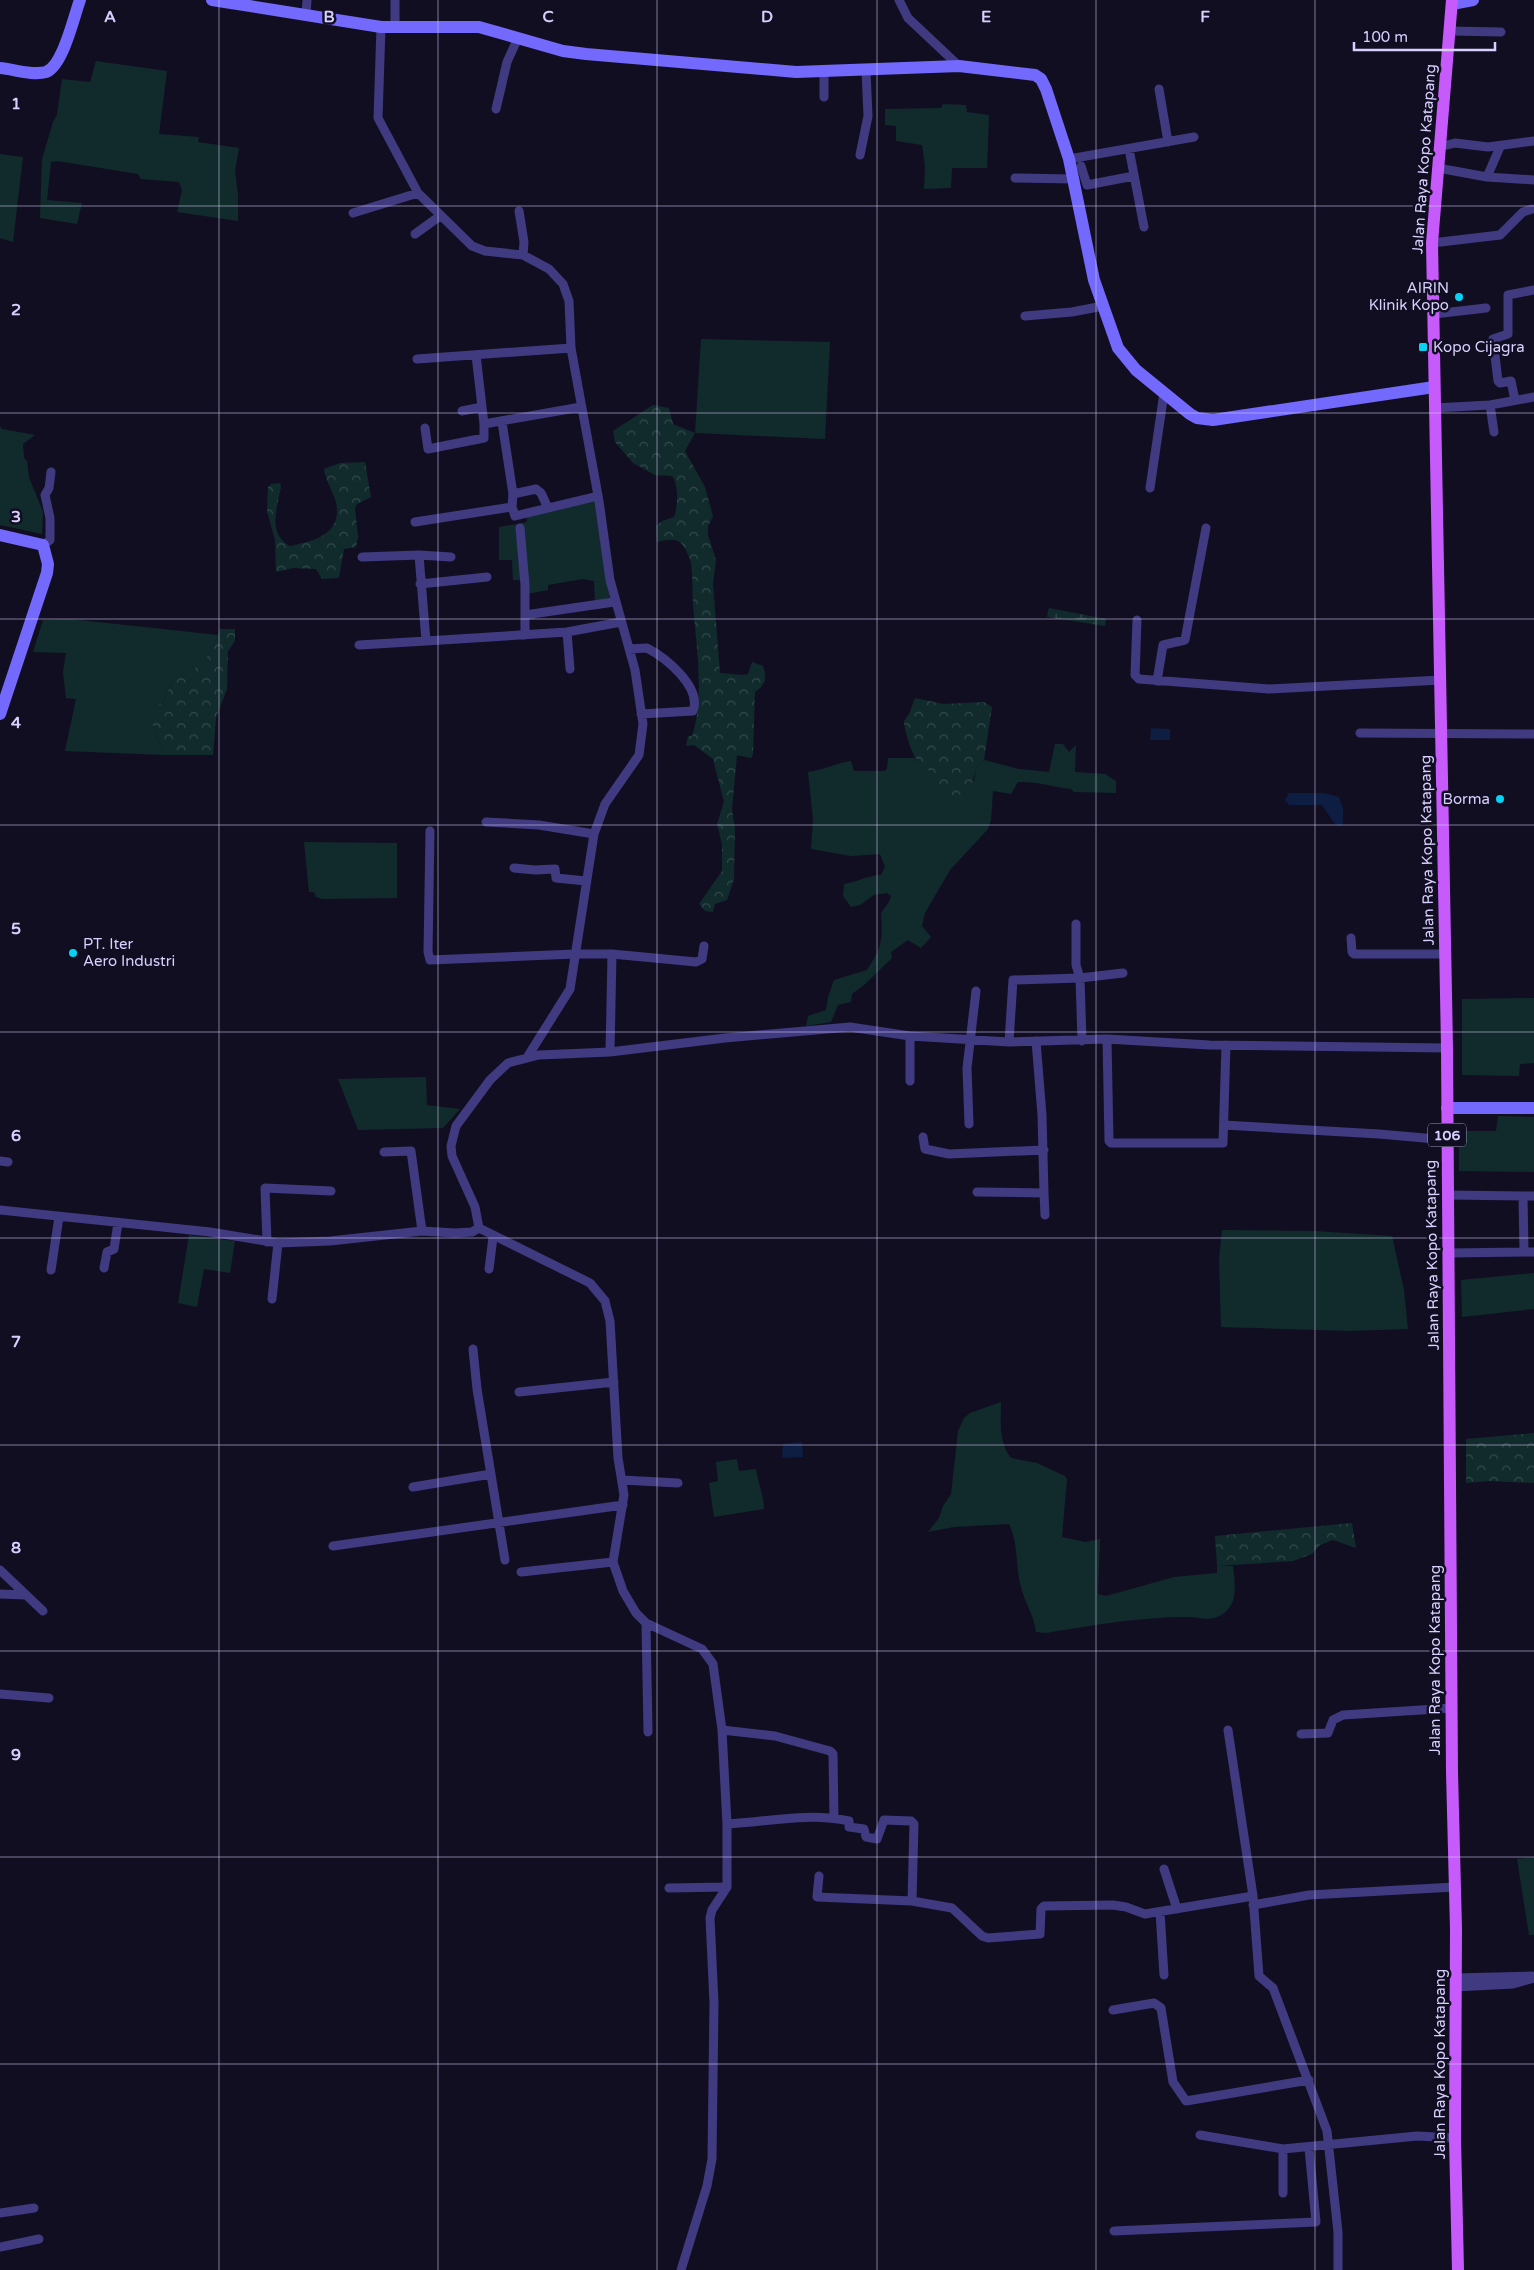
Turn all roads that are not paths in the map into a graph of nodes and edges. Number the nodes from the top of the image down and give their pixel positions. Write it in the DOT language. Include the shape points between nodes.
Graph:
graph roads {
  1 [pos="80,0"];
  2 [pos="212,0"];
  3 [pos="308,0"];
  4 [pos="395,0"];
  5 [pos="1473,0"];
  6 [pos="1452,2"];
  7 [pos="264,4"];
  8 [pos="901,4"];
  9 [pos="306,14"];
  10 [pos="381,27"];
  11 [pos="395,28"];
  12 [pos="1450,31"];
  13 [pos="1501,32"];
  14 [pos="510,35"];
  15 [pos="960,66"];
  16 [pos="0,68"];
  17 [pos="824,71"];
  18 [pos="866,71"];
  19 [pos="1159,89"];
  20 [pos="824,97"];
  21 [pos="496,109"];
  22 [pos="1194,137"];
  23 [pos="1168,142"];
  24 [pos="1534,142"];
  25 [pos="1500,146"];
  26 [pos="1439,147"];
  27 [pos="1128,150"];
  28 [pos="860,155"];
  29 [pos="1069,159"];
  30 [pos="1081,166"];
  31 [pos="1438,168"];
  32 [pos="1134,176"];
  33 [pos="1487,177"];
  34 [pos="1015,178"];
  35 [pos="1074,180"];
  36 [pos="1534,180"];
  37 [pos="418,193"];
  38 [pos="1532,209"];
  39 [pos="519,211"];
  40 [pos="353,214"];
  41 [pos="440,216"];
  42 [pos="1144,227"];
  43 [pos="415,234"];
  44 [pos="1432,242"];
  45 [pos="523,255"];
  46 [pos="1534,290"];
  47 [pos="1103,306"];
  48 [pos="1486,308"];
  49 [pos="1434,314"];
  50 [pos="1025,316"];
  51 [pos="571,348"];
  52 [pos="476,355"];
  53 [pos="417,359"];
  54 [pos="1434,387"];
  55 [pos="1164,393"];
  56 [pos="1534,397"];
  57 [pos="1514,400"];
  58 [pos="1490,405"];
  59 [pos="482,407"];
  60 [pos="581,407"];
  61 [pos="1434,408"];
  62 [pos="462,411"];
  63 [pos="502,422"];
  64 [pos="484,424"];
  65 [pos="425,428"];
  66 [pos="1494,432"];
  67 [pos="51,472"];
  68 [pos="1150,488"];
  69 [pos="513,494"];
  70 [pos="598,496"];
  71 [pos="512,506"];
  72 [pos="548,508"];
  73 [pos="415,522"];
  74 [pos="520,528"];
  75 [pos="1206,528"];
  76 [pos="0,534"];
  77 [pos="43,545"];
  78 [pos="419,555"];
  79 [pos="362,557"];
  80 [pos="451,557"];
  81 [pos="487,578"];
  82 [pos="420,584"];
  83 [pos="614,602"];
  84 [pos="525,615"];
  85 [pos="1137,620"];
  86 [pos="621,622"];
  87 [pos="567,632"];
  88 [pos="525,634"];
  89 [pos="426,642"];
  90 [pos="359,645"];
  91 [pos="629,649"];
  92 [pos="570,669"];
  93 [pos="1441,680"];
  94 [pos="1157,681"];
  95 [pos="0,714"];
  96 [pos="641,714"];
  97 [pos="1360,733"];
  98 [pos="1442,733"];
  99 [pos="1534,734"];
  100 [pos="486,822"];
  101 [pos="430,831"];
  102 [pos="594,834"];
  103 [pos="514,868"];
  104 [pos="586,881"];
  105 [pos="1076,924"];
  106 [pos="1351,938"];
  107 [pos="704,946"];
  108 [pos="575,954"];
  109 [pos="612,954"];
  110 [pos="1445,954"];
  111 [pos="1123,973"];
  112 [pos="1080,978"];
  113 [pos="976,991"];
  114 [pos="910,1036"];
  115 [pos="972,1039"];
  116 [pos="1107,1039"];
  117 [pos="1036,1041"];
  118 [pos="1082,1041"];
  119 [pos="1008,1042"];
  120 [pos="1226,1045"];
  121 [pos="1447,1048"];
  122 [pos="610,1052"];
  123 [pos="528,1056"];
  124 [pos="910,1080"];
  125 [pos="1447,1108"];
  126 [pos="1534,1108"];
  127 [pos="969,1124"];
  128 [pos="1224,1125"];
  129 [pos="923,1137"];
  130 [pos="1447,1140"];
  131 [pos="1044,1150"];
  132 [pos="384,1152"];
  133 [pos="331,1191"];
  134 [pos="977,1192"];
  135 [pos="1044,1193"];
  136 [pos="1447,1195"];
  137 [pos="1523,1196"];
  138 [pos="1534,1196"];
  139 [pos="0,1210"];
  140 [pos="1045,1215"];
  141 [pos="59,1217"];
  142 [pos="118,1223"];
  143 [pos="479,1228"];
  144 [pos="422,1231"];
  145 [pos="493,1237"];
  146 [pos="267,1242"];
  147 [pos="278,1243"];
  148 [pos="1529,1252"];
  149 [pos="1448,1253"];
  150 [pos="104,1268"];
  151 [pos="488,1269"];
  152 [pos="51,1270"];
  153 [pos="272,1299"];
  154 [pos="473,1349"];
  155 [pos="614,1382"];
  156 [pos="518,1392"];
  157 [pos="491,1474"];
  158 [pos="622,1480"];
  159 [pos="678,1483"];
  160 [pos="413,1487"];
  161 [pos="623,1506"];
  162 [pos="499,1523"];
  163 [pos="334,1546"];
  164 [pos="505,1560"];
  165 [pos="612,1562"];
  166 [pos="0,1570"];
  167 [pos="521,1572"];
  168 [pos="0,1594"];
  169 [pos="26,1595"];
  170 [pos="43,1611"];
  171 [pos="646,1623"];
  172 [pos="0,1694"];
  173 [pos="49,1698"];
  174 [pos="1452,1708"];
  175 [pos="722,1730"];
  176 [pos="1228,1730"];
  177 [pos="648,1732"];
  178 [pos="1301,1734"];
  179 [pos="834,1818"];
  180 [pos="727,1824"];
  181 [pos="1164,1869"];
  182 [pos="819,1876"];
  183 [pos="727,1886"];
  184 [pos="1455,1887"];
  185 [pos="669,1888"];
  186 [pos="1253,1900"];
  187 [pos="912,1901"];
  188 [pos="1176,1909"];
  189 [pos="1160,1912"];
  190 [pos="1164,1975"];
  191 [pos="1534,1977"];
  192 [pos="1455,1982"];
  193 [pos="1113,2010"];
  194 [pos="1309,2080"];
  195 [pos="1200,2135"];
  196 [pos="1455,2138"];
  197 [pos="1330,2146"];
  198 [pos="1309,2148"];
  199 [pos="1283,2149"];
  200 [pos="1283,2192"];
  201 [pos="34,2208"];
  202 [pos="0,2213"];
  203 [pos="1114,2232"];
  204 [pos="39,2238"];
  205 [pos="0,2247"];
  206 [pos="681,2270"];
  207 [pos="1338,2270"];
  208 [pos="1458,2270"];
  1 -- 16 [label="street" via="62,52 52,68 38,73"];
  2 -- 7 [label="street"];
  3 -- 9 [label="street"];
  4 -- 11 [label="street"];
  5 -- 6 [label="street"];
  6 -- 12 [label="main road, Jalan Raya Kopo Katapang / 106"];
  7 -- 9 [label="street"];
  8 -- 15 [label="street" via="908,18"];
  9 -- 10 [label="street"];
  10 -- 11 [label="street"];
  10 -- 37 [label="street" via="378,118"];
  11 -- 14 [label="street" via="468,26"];
  12 -- 13 [label="street"];
  12 -- 26 [label="main road, Jalan Raya Kopo Katapang / 106"];
  14 -- 17 [label="street" via="571,52 781,71"];
  14 -- 21 [label="street"];
  15 -- 18 [label="street"];
  15 -- 29 [label="street" via="1031,73 1041,79"];
  17 -- 18 [label="street"];
  17 -- 20 [label="street"];
  18 -- 28 [label="street" via="868,116"];
  19 -- 23 [label="street"];
  22 -- 23 [label="street"];
  23 -- 27 [label="street"];
  24 -- 25 [label="street"];
  25 -- 26 [label="street" via="1455,143"];
  25 -- 33 [label="street"];
  26 -- 31 [label="main road, Jalan Raya Kopo Katapang / 106"];
  27 -- 29 [label="street"];
  27 -- 32 [label="street"];
  29 -- 35 [label="street"];
  30 -- 32 [label="street" via="1087,185"];
  31 -- 33 [label="street"];
  31 -- 44 [label="main road, Jalan Raya Kopo Katapang / 106"];
  32 -- 42 [label="street"];
  33 -- 36 [label="street"];
  34 -- 35 [label="street"];
  35 -- 47 [label="street" via="1092,270"];
  37 -- 40 [label="street"];
  37 -- 41 [label="street"];
  38 -- 44 [label="street" via="1523,212 1500,235"];
  39 -- 45 [label="street"];
  41 -- 43 [label="street"];
  41 -- 45 [label="street" via="477,249"];
  44 -- 49 [label="main road, Jalan Raya Kopo Katapang / 106"];
  45 -- 51 [label="street" via="549,269 563,284 569,301"];
  46 -- 57 [label="street" via="1508,296 1508,334 1493,339 1498,381 1511,381"];
  47 -- 50 [label="street"];
  47 -- 55 [label="street" via="1122,355"];
  48 -- 49 [label="street"];
  49 -- 54 [label="main road, Jalan Raya Kopo Katapang / 106"];
  51 -- 52 [label="street"];
  51 -- 60 [label="street"];
  52 -- 53 [label="street"];
  52 -- 59 [label="street"];
  54 -- 55 [label="street" via="1213,420 1196,418"];
  54 -- 61 [label="main road, Jalan Raya Kopo Katapang / 106"];
  55 -- 68 [label="street"];
  56 -- 57 [label="street"];
  57 -- 58 [label="street"];
  58 -- 61 [label="street"];
  58 -- 66 [label="street"];
  59 -- 62 [label="street"];
  59 -- 64 [label="street"];
  60 -- 63 [label="street"];
  60 -- 70 [label="street"];
  61 -- 93 [label="main road, Jalan Raya Kopo Katapang / 106"];
  63 -- 64 [label="street"];
  63 -- 69 [label="street"];
  64 -- 65 [label="street" via="484,438 428,449"];
  67 -- 77 [label="street" via="50,488 45,495 50,540"];
  69 -- 71 [label="street"];
  69 -- 72 [label="street" via="536,489"];
  70 -- 72 [label="street"];
  70 -- 83 [label="street"];
  71 -- 72 [label="street" via="515,516"];
  71 -- 73 [label="street"];
  74 -- 84 [label="street"];
  75 -- 94 [label="street" via="1185,640 1163,645"];
  76 -- 77 [label="street"];
  77 -- 95 [label="street" via="48,564 46,573"];
  78 -- 79 [label="street"];
  78 -- 80 [label="street"];
  78 -- 82 [label="street"];
  81 -- 82 [label="street"];
  82 -- 89 [label="street"];
  83 -- 84 [label="street"];
  83 -- 86 [label="street"];
  84 -- 88 [label="street"];
  85 -- 94 [label="street" via="1135,675 1139,679"];
  86 -- 87 [label="street"];
  86 -- 91 [label="street"];
  87 -- 88 [label="street"];
  87 -- 92 [label="street"];
  88 -- 89 [label="street"];
  89 -- 90 [label="street"];
  91 -- 96 [label="street"];
  91 -- 96 [label="street" via="647,648 662,658 681,675 695,700 693,711"];
  93 -- 94 [label="street" via="1270,689"];
  93 -- 98 [label="main road, Jalan Raya Kopo Katapang / 106"];
  96 -- 102 [label="street" via="639,755 605,804"];
  97 -- 98 [label="street"];
  98 -- 99 [label="street"];
  98 -- 110 [label="main road, Jalan Raya Kopo Katapang / 106"];
  100 -- 102 [label="street"];
  101 -- 108 [label="street" via="430,960"];
  102 -- 104 [label="street"];
  103 -- 104 [label="street" via="555,869 556,878"];
  104 -- 108 [label="street"];
  105 -- 112 [label="street" via="1076,965"];
  106 -- 110 [label="street" via="1354,954"];
  107 -- 109 [label="street" via="702,959 696,962"];
  108 -- 109 [label="street"];
  108 -- 123 [label="street" via="570,990"];
  109 -- 122 [label="street"];
  110 -- 121 [label="main road, Jalan Raya Kopo Katapang / 106"];
  111 -- 112 [label="street"];
  112 -- 118 [label="street"];
  112 -- 119 [label="street" via="1013,980"];
  113 -- 115 [label="street"];
  114 -- 115 [label="street"];
  114 -- 122 [label="street" via="850,1027"];
  114 -- 124 [label="street"];
  115 -- 119 [label="street"];
  115 -- 127 [label="street" via="967,1068"];
  116 -- 118 [label="street"];
  116 -- 120 [label="street"];
  116 -- 128 [label="street" via="1110,1142 1223,1143"];
  117 -- 118 [label="street"];
  117 -- 119 [label="street"];
  117 -- 131 [label="street"];
  120 -- 121 [label="street"];
  120 -- 128 [label="street"];
  121 -- 125 [label="main road, Jalan Raya Kopo Katapang / 106"];
  122 -- 123 [label="street"];
  123 -- 143 [label="street" via="508,1063 496,1073 460,1120 452,1136 452,1156 475,1207"];
  125 -- 126 [label="street"];
  125 -- 130 [label="main road, Jalan Raya Kopo Katapang / 106"];
  128 -- 130 [label="street"];
  129 -- 131 [label="street" via="925,1149 942,1154"];
  130 -- 136 [label="main road, Jalan Raya Kopo Katapang / 106"];
  131 -- 135 [label="street"];
  132 -- 144 [label="street" via="411,1152"];
  133 -- 146 [label="street" via="265,1188"];
  134 -- 135 [label="street"];
  135 -- 140 [label="street"];
  136 -- 137 [label="street"];
  136 -- 149 [label="main road, Jalan Raya Kopo Katapang / 106"];
  137 -- 138 [label="street"];
  137 -- 148 [label="street"];
  139 -- 141 [label="street"];
  141 -- 142 [label="street"];
  141 -- 152 [label="street"];
  142 -- 146 [label="street" via="210,1232"];
  142 -- 150 [label="street" via="114,1249 107,1252"];
  143 -- 144 [label="street" via="455,1233"];
  143 -- 145 [label="street"];
  144 -- 147 [label="street"];
  145 -- 151 [label="street"];
  145 -- 155 [label="street" via="532,1253 596,1287 608,1312"];
  146 -- 147 [label="street"];
  147 -- 153 [label="street"];
  148 -- 149 [label="street"];
  149 -- 174 [label="main road, Jalan Raya Kopo Katapang / 106"];
  154 -- 157 [label="street"];
  155 -- 156 [label="street"];
  155 -- 158 [label="street"];
  157 -- 160 [label="street"];
  157 -- 162 [label="street"];
  158 -- 159 [label="street"];
  158 -- 161 [label="street"];
  161 -- 162 [label="street"];
  161 -- 165 [label="street"];
  162 -- 163 [label="street"];
  162 -- 164 [label="street"];
  165 -- 167 [label="street"];
  165 -- 171 [label="street" via="628,1602"];
  166 -- 169 [label="street"];
  168 -- 169 [label="street"];
  169 -- 170 [label="street"];
  171 -- 175 [label="street" via="702,1649 709,1656 713,1664"];
  171 -- 177 [label="street"];
  172 -- 173 [label="street"];
  174 -- 178 [label="street" via="1343,1715 1333,1720 1328,1733"];
  174 -- 184 [label="main road, Jalan Raya Kopo Katapang / 106"];
  175 -- 179 [label="street" via="775,1736 830,1750 833,1754"];
  175 -- 180 [label="street"];
  176 -- 186 [label="street"];
  179 -- 180 [label="street" via="767,1819"];
  179 -- 187 [label="street" via="849,1821 850,1827 864,1828 866,1837 877,1839 884,1820 912,1822"];
  180 -- 183 [label="street"];
  181 -- 188 [label="street"];
  182 -- 187 [label="street" via="817,1897"];
  183 -- 185 [label="street"];
  183 -- 206 [label="street" via="710,1918 714,2003 711,2170"];
  184 -- 186 [label="street"];
  184 -- 192 [label="main road, Jalan Raya Kopo Katapang / 106"];
  186 -- 188 [label="street"];
  186 -- 194 [label="street" via="1259,1976 1273,1988"];
  187 -- 189 [label="street" via="949,1906 982,1936 995,1939 1040,1934 1041,1909 1044,1906 1113,1905 1145,1914"];
  188 -- 189 [label="street"];
  189 -- 190 [label="street"];
  191 -- 192 [label="street"];
  192 -- 196 [label="main road, Jalan Raya Kopo Katapang / 106"];
  193 -- 194 [label="street" via="1154,2003 1161,2008 1173,2082 1186,2101"];
  194 -- 197 [label="street" via="1328,2131"];
  195 -- 199 [label="street"];
  196 -- 197 [label="street" via="1417,2136"];
  196 -- 208 [label="main road, Jalan Raya Kopo Katapang / 106"];
  197 -- 198 [label="street"];
  197 -- 207 [label="street"];
  198 -- 199 [label="street"];
  198 -- 203 [label="street" via="1316,2222"];
  199 -- 200 [label="street"];
  201 -- 202 [label="street"];
  204 -- 205 [label="street"];
}
